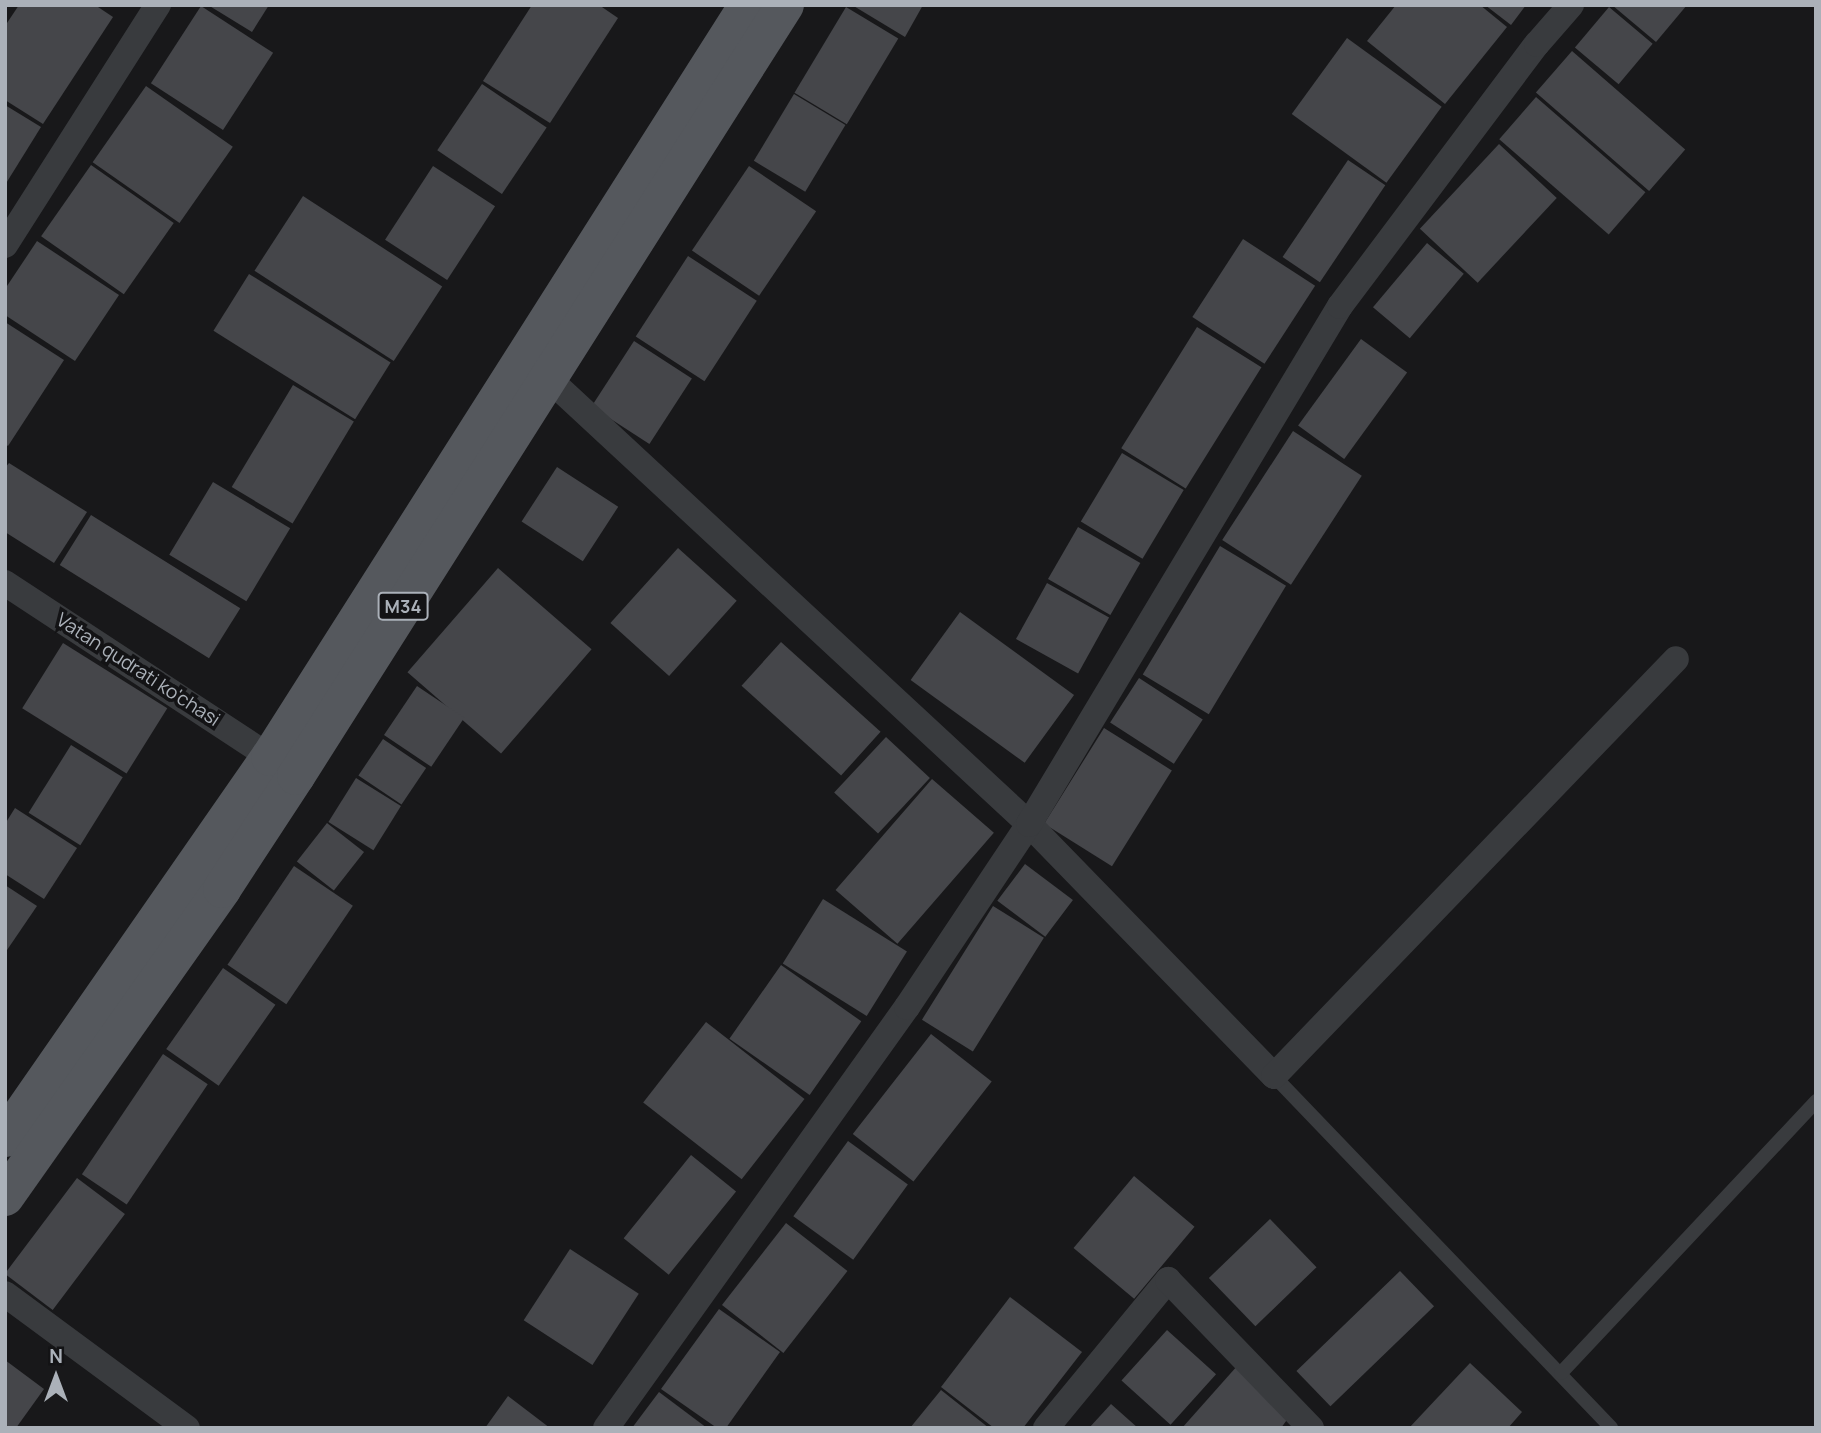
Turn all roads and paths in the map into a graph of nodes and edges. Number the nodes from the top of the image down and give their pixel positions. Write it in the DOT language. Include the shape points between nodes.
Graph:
graph roads {
  1 [pos="158,5"];
  2 [pos="1571,5"];
  3 [pos="771,7"];
  4 [pos="5,245"];
  5 [pos="547,377"];
  6 [pos="5,583"];
  7 [pos="1676,659"];
  8 [pos="270,757"];
  9 [pos="1029,824"];
  10 [pos="1274,1076"];
  11 [pos="1816,1101"];
  12 [pos="5,1138"];
  13 [pos="5,1197"];
  14 [pos="5,1294"];
  15 [pos="1561,1373"];
  16 [pos="187,1428"];
  17 [pos="606,1428"];
  18 [pos="1046,1428"];
  19 [pos="1311,1428"];
  20 [pos="1611,1428"];
  1 -- 4 [label="street"];
  2 -- 9 [label="street" via="1340,306"];
  3 -- 5 [label="main road, M34"];
  3 -- 8 [label="main road, M34"];
  5 -- 9 [label="street"];
  5 -- 13 [label="main road, M34" via="244,855"];
  6 -- 8 [label="street, Vatan qudrati ko'chasi"];
  7 -- 10 [label="street"];
  8 -- 12 [label="main road, M34"];
  9 -- 10 [label="street"];
  9 -- 17 [label="street" via="907,1007"];
  10 -- 15 [label="lane"];
  11 -- 15 [label="lane"];
  14 -- 16 [label="street"];
  15 -- 20 [label="lane"];
  18 -- 19 [label="street" via="1168,1280"];
}
